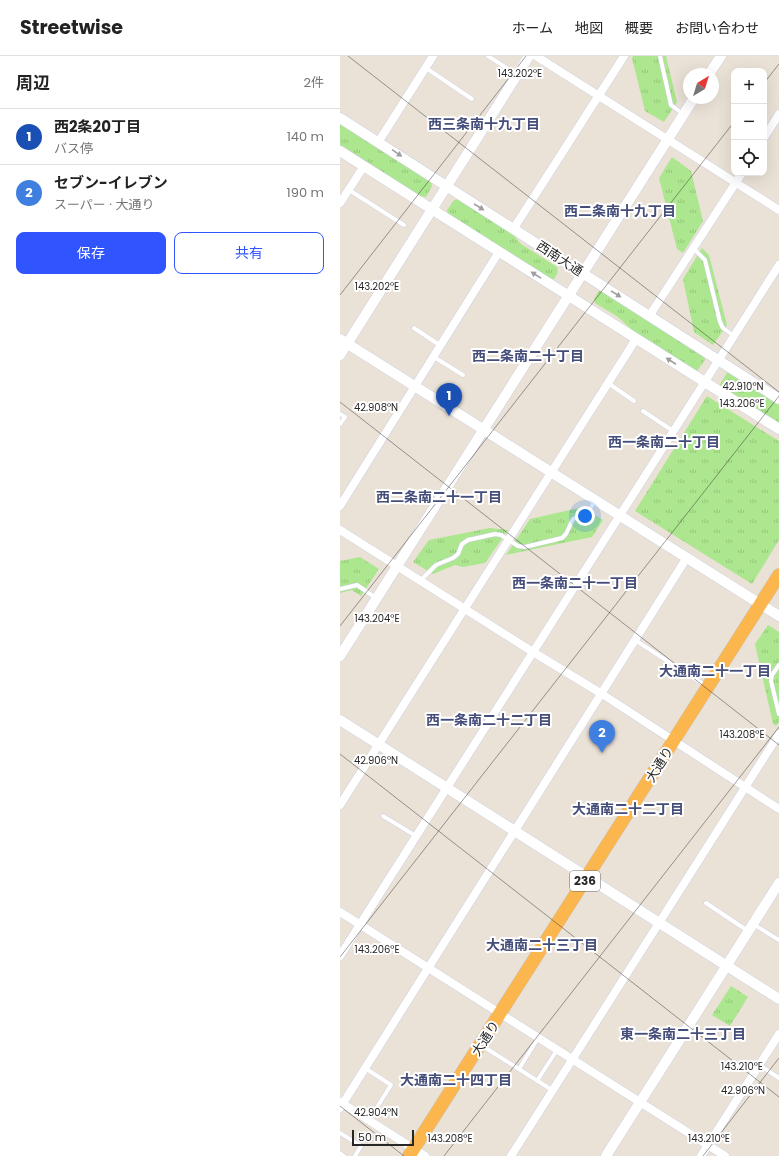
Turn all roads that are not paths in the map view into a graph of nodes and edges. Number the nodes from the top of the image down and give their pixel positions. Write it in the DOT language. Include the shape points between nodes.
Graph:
graph roads {
  1 [pos="433,56"];
  2 [pos="488,56"];
  3 [pos="529,56"];
  4 [pos="536,56"];
  5 [pos="624,56"];
  6 [pos="660,56"];
  7 [pos="721,56"];
  8 [pos="426,68"];
  9 [pos="713,68"];
  10 [pos="517,75"];
  11 [pos="599,96"];
  12 [pos="472,99"];
  13 [pos="690,104"];
  14 [pos="683,114"];
  15 [pos="779,114"];
  16 [pos="340,118"];
  17 [pos="767,133"];
  18 [pos="668,140"];
  19 [pos="379,142"];
  20 [pos="340,151"];
  21 [pos="364,166"];
  22 [pos="740,176"];
  23 [pos="736,183"];
  24 [pos="446,186"];
  25 [pos="348,190"];
  26 [pos="340,203"];
  27 [pos="431,210"];
  28 [pos="779,210"];
  29 [pos="404,224"];
  30 [pos="514,228"];
  31 [pos="694,250"];
  32 [pos="499,252"];
  33 [pos="779,265"];
  34 [pos="583,273"];
  35 [pos="569,296"];
  36 [pos="650,315"];
  37 [pos="414,328"];
  38 [pos="734,336"];
  39 [pos="636,339"];
  40 [pos="344,341"];
  41 [pos="441,346"];
  42 [pos="340,355"];
  43 [pos="434,357"];
  44 [pos="719,360"];
  45 [pos="463,375"];
  46 [pos="704,382"];
  47 [pos="608,383"];
  48 [pos="416,386"];
  49 [pos="779,399"];
  50 [pos="634,401"];
  51 [pos="643,411"];
  52 [pos="340,414"];
  53 [pos="340,424"];
  54 [pos="779,429"];
  55 [pos="484,430"];
  56 [pos="673,431"];
  57 [pos="552,473"];
  58 [pos="595,500"];
  59 [pos="340,506"];
  60 [pos="619,516"];
  61 [pos="340,530"];
  62 [pos="508,540"];
  63 [pos="686,559"];
  64 [pos="397,565"];
  65 [pos="779,575"];
  66 [pos="421,580"];
  67 [pos="340,589"];
  68 [pos="376,598"];
  69 [pos="760,605"];
  70 [pos="465,608"];
  71 [pos="779,616"];
  72 [pos="635,640"];
  73 [pos="533,652"];
  74 [pos="340,656"];
  75 [pos="779,665"];
  76 [pos="708,687"];
  77 [pos="602,694"];
  78 [pos="779,714"];
  79 [pos="340,720"];
  80 [pos="779,734"];
  81 [pos="674,741"];
  82 [pos="379,745"];
  83 [pos="745,787"];
  84 [pos="446,788"];
  85 [pos="340,805"];
  86 [pos="779,809"];
  87 [pos="383,816"];
  88 [pos="515,832"];
  89 [pos="416,836"];
  90 [pos="587,877"];
  91 [pos="779,883"];
  92 [pos="706,903"];
  93 [pos="340,912"];
  94 [pos="658,922"];
  95 [pos="360,924"];
  96 [pos="751,927"];
  97 [pos="779,940"];
  98 [pos="340,956"];
  99 [pos="727,965"];
  100 [pos="428,968"];
  101 [pos="779,999"];
  102 [pos="500,1014"];
  103 [pos="779,1034"];
  104 [pos="538,1038"];
  105 [pos="481,1045"];
  106 [pos="557,1050"];
  107 [pos="572,1059"];
  108 [pos="759,1065"];
  109 [pos="365,1068"];
  110 [pos="519,1069"];
  111 [pos="779,1078"];
  112 [pos="538,1081"];
  113 [pos="552,1090"];
  114 [pos="640,1102"];
  115 [pos="341,1104"];
  116 [pos="369,1121"];
  117 [pos="340,1133"];
  118 [pos="708,1145"];
  119 [pos="411,1152"];
  120 [pos="340,1154"];
  121 [pos="344,1156"];
  122 [pos="355,1156"];
  123 [pos="425,1156"];
  124 [pos="511,1156"];
  125 [pos="606,1156"];
  126 [pos="701,1156"];
  127 [pos="725,1156"];
  1 -- 8 [label="street"];
  2 -- 10 [label="lane"];
  3 -- 10 [label="street"];
  4 -- 11 [label="street"];
  5 -- 11 [label="street"];
  6 -- 14 [label="lane" via="671,105"];
  7 -- 9 [label="street"];
  8 -- 12 [label="lane"];
  8 -- 19 [label="street"];
  10 -- 24 [label="street"];
  11 -- 18 [label="street"];
  11 -- 30 [label="street"];
  13 -- 14 [label="street"];
  14 -- 18 [label="street"];
  15 -- 17 [label="street"];
  16 -- 19 [label="street, 西南大通"];
  18 -- 23 [label="street"];
  18 -- 34 [label="street"];
  19 -- 24 [label="street, 西南大通, one-way"];
  20 -- 21 [label="street, 西南大通"];
  21 -- 25 [label="street"];
  21 -- 27 [label="street, 西南大通"];
  22 -- 23 [label="street"];
  23 -- 28 [label="street"];
  23 -- 31 [label="street"];
  24 -- 27 [label="street"];
  24 -- 30 [label="street, 西南大通, one-way"];
  25 -- 26 [label="street"];
  25 -- 29 [label="lane"];
  27 -- 32 [label="street, 西南大通"];
  27 -- 40 [label="street"];
  30 -- 34 [label="street, 西南大通"];
  31 -- 36 [label="street"];
  31 -- 38 [label="lane" via="705,260 720,322 723,328"];
  35 -- 32 [label="street, 西南大通, one-way"];
  32 -- 41 [label="street"];
  33 -- 38 [label="street"];
  34 -- 35 [label="street"];
  34 -- 36 [label="street, 西南大通, one-way"];
  35 -- 39 [label="street, 西南大通"];
  35 -- 55 [label="street"];
  36 -- 44 [label="street, 西南大通"];
  37 -- 41 [label="lane"];
  38 -- 44 [label="street"];
  46 -- 39 [label="street, 西南大通, one-way"];
  39 -- 47 [label="street"];
  40 -- 42 [label="street"];
  40 -- 48 [label="street"];
  41 -- 43 [label="street"];
  43 -- 45 [label="lane"];
  43 -- 48 [label="street"];
  44 -- 46 [label="street"];
  44 -- 49 [label="street, 西南大通"];
  46 -- 54 [label="street, 西南大通"];
  46 -- 56 [label="street"];
  47 -- 50 [label="lane"];
  47 -- 57 [label="street"];
  48 -- 55 [label="street"];
  48 -- 59 [label="street"];
  51 -- 56 [label="lane"];
  52 -- 53 [label="lane" via="345,417"];
  55 -- 57 [label="street"];
  55 -- 64 [label="street"];
  56 -- 60 [label="street"];
  57 -- 58 [label="street"];
  57 -- 62 [label="street"];
  58 -- 60 [label="street"];
  58 -- 62 [label="lane" via="588,513 573,519 562,538 525,547"];
  60 -- 63 [label="street"];
  60 -- 73 [label="street"];
  61 -- 64 [label="street"];
  62 -- 66 [label="lane" via="495,534 468,540 462,544 458,554 436,564"];
  62 -- 70 [label="street"];
  63 -- 69 [label="street"];
  63 -- 72 [label="street"];
  64 -- 66 [label="street"];
  64 -- 68 [label="street"];
  65 -- 69 [label="highway, 大通り / 236"];
  66 -- 70 [label="street"];
  67 -- 68 [label="lane" via="357,585"];
  68 -- 74 [label="street"];
  69 -- 71 [label="street"];
  69 -- 76 [label="highway, 大通り / 236"];
  70 -- 73 [label="street"];
  70 -- 82 [label="street"];
  72 -- 76 [label="lane"];
  72 -- 77 [label="street"];
  73 -- 77 [label="street"];
  73 -- 84 [label="street"];
  75 -- 78 [label="lane" via="771,681"];
  76 -- 81 [label="highway, 大通り / 236"];
  77 -- 81 [label="street"];
  77 -- 88 [label="street"];
  79 -- 82 [label="street"];
  80 -- 83 [label="street"];
  81 -- 83 [label="street"];
  81 -- 90 [label="highway, 大通り / 236"];
  82 -- 84 [label="street"];
  82 -- 85 [label="street"];
  83 -- 86 [label="street"];
  83 -- 94 [label="street"];
  84 -- 88 [label="street"];
  84 -- 89 [label="street"];
  87 -- 89 [label="lane"];
  88 -- 90 [label="street"];
  88 -- 100 [label="street"];
  89 -- 95 [label="street"];
  90 -- 94 [label="street"];
  90 -- 102 [label="highway, 大通り / 236"];
  91 -- 96 [label="street"];
  92 -- 96 [label="lane"];
  93 -- 95 [label="street"];
  94 -- 99 [label="street"];
  94 -- 107 [label="street"];
  95 -- 98 [label="street"];
  95 -- 100 [label="street"];
  96 -- 97 [label="lane"];
  96 -- 99 [label="street"];
  99 -- 101 [label="street"];
  99 -- 114 [label="street"];
  100 -- 102 [label="street"];
  100 -- 109 [label="street"];
  102 -- 104 [label="street"];
  102 -- 105 [label="highway, 大通り / 236"];
  103 -- 108 [label="street"];
  104 -- 106 [label="street"];
  104 -- 110 [label="lane"];
  105 -- 110 [label="lane"];
  105 -- 119 [label="highway, 大通り / 236"];
  106 -- 107 [label="street"];
  106 -- 112 [label="lane"];
  107 -- 113 [label="street"];
  107 -- 114 [label="street"];
  108 -- 111 [label="lane"];
  108 -- 118 [label="street"];
  109 -- 115 [label="street"];
  109 -- 116 [label="lane" via="391,1085"];
  110 -- 112 [label="lane"];
  112 -- 113 [label="lane"];
  113 -- 124 [label="street"];
  114 -- 118 [label="street"];
  114 -- 125 [label="street"];
  115 -- 116 [label="street"];
  116 -- 119 [label="street"];
  117 -- 122 [label="lane" via="361,1146"];
  118 -- 126 [label="street"];
  118 -- 127 [label="street"];
  119 -- 123 [label="street"];
  120 -- 121 [label="lane"];
}
